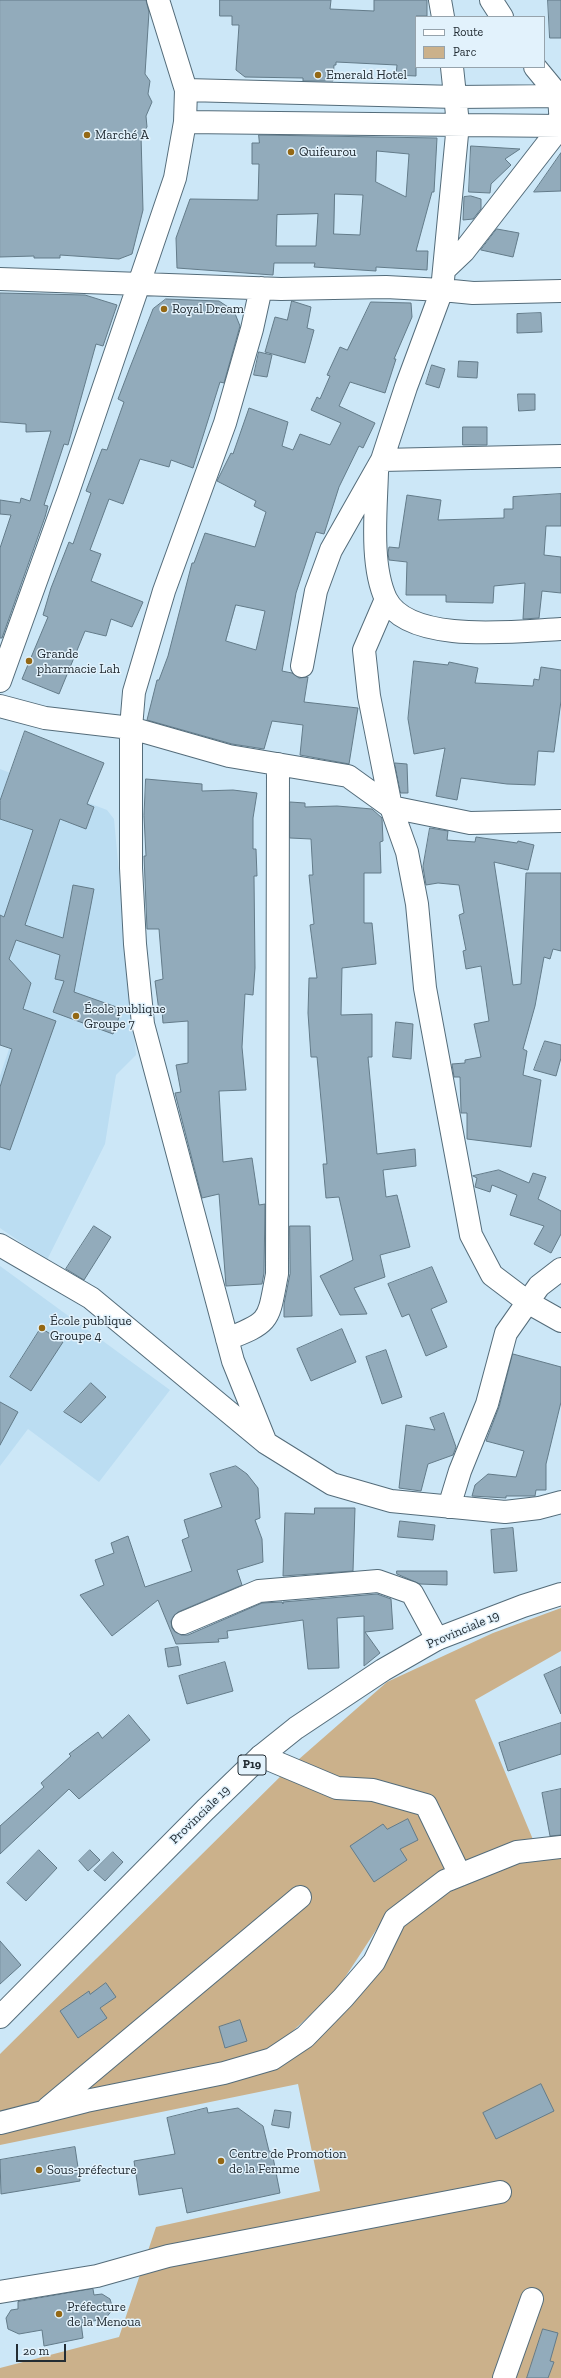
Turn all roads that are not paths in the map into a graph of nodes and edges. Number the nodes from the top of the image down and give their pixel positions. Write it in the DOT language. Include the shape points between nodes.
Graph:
graph roads {
  1 [pos="158,0"];
  2 [pos="440,0"];
  3 [pos="491,0"];
  4 [pos="443,16"];
  5 [pos="501,16"];
  6 [pos="452,68"];
  7 [pos="537,68"];
  8 [pos="186,90"];
  9 [pos="560,96"];
  10 [pos="456,98"];
  11 [pos="185,122"];
  12 [pos="458,124"];
  13 [pos="561,126"];
  14 [pos="0,279"];
  15 [pos="443,280"];
  16 [pos="138,282"];
  17 [pos="262,288"];
  18 [pos="561,291"];
  19 [pos="561,456"];
  20 [pos="379,466"];
  21 [pos="386,599"];
  22 [pos="561,629"];
  23 [pos="302,666"];
  24 [pos="0,681"];
  25 [pos="0,706"];
  26 [pos="131,728"];
  27 [pos="278,764"];
  28 [pos="391,807"];
  29 [pos="561,821"];
  30 [pos="0,1245"];
  31 [pos="559,1266"];
  32 [pos="529,1303"];
  33 [pos="561,1321"];
  34 [pos="227,1339"];
  35 [pos="266,1443"];
  36 [pos="561,1502"];
  37 [pos="449,1507"];
  38 [pos="561,1594"];
  39 [pos="183,1623"];
  40 [pos="437,1639"];
  41 [pos="262,1756"];
  42 [pos="561,1847"];
  43 [pos="460,1875"];
  44 [pos="300,1897"];
  45 [pos="0,2017"];
  46 [pos="44,2112"];
  47 [pos="0,2123"];
  48 [pos="500,2192"];
  49 [pos="6,2289"];
  50 [pos="532,2299"];
  51 [pos="504,2378"];
  1 -- 8 [label="street"];
  2 -- 4 [label="street"];
  3 -- 5 [label="street"];
  6 -- 10 [label="street"];
  7 -- 9 [label="street"];
  8 -- 10 [label="street"];
  8 -- 11 [label="street"];
  9 -- 10 [label="street"];
  9 -- 13 [label="street"];
  10 -- 12 [label="street"];
  11 -- 12 [label="street"];
  11 -- 16 [label="street" via="175,178"];
  12 -- 13 [label="street"];
  12 -- 15 [label="street"];
  13 -- 15 [label="street"];
  14 -- 16 [label="street"];
  15 -- 17 [label="street" via="386,288"];
  15 -- 18 [label="street" via="472,293"];
  15 -- 20 [label="street"];
  16 -- 17 [label="street"];
  16 -- 24 [label="street" via="68,492"];
  17 -- 26 [label="street" via="225,423 164,591 134,692"];
  19 -- 20 [label="street"];
  20 -- 21 [label="street" via="378,573"];
  20 -- 23 [label="street" via="331,550 316,591"];
  21 -- 22 [label="street" via="398,613 437,630 482,633"];
  21 -- 28 [label="street" via="364,650 369,696"];
  25 -- 26 [label="street" via="44,718"];
  26 -- 27 [label="street" via="229,756"];
  26 -- 34 [label="street" via="131,868 143,1024"];
  27 -- 28 [label="street" via="348,776"];
  27 -- 34 [label="street" via="277,1274 270,1309 264,1322"];
  28 -- 29 [label="street" via="470,823"];
  28 -- 32 [label="street" via="407,852 417,904 425,988 471,1235 492,1275"];
  30 -- 35 [label="street" via="91,1298"];
  31 -- 32 [label="street" via="539,1286"];
  32 -- 33 [label="street"];
  32 -- 37 [label="street" via="506,1332 486,1404"];
  34 -- 35 [label="street" via="233,1362"];
  35 -- 37 [label="street" via="332,1484 390,1501"];
  36 -- 37 [label="street" via="539,1508 505,1512"];
  38 -- 40 [label="street, Provinciale 19 / P19"];
  39 -- 40 [label="street" via="259,1591 378,1581 412,1593"];
  40 -- 41 [label="street, Provinciale 19 / P19" via="337,1700 296,1728"];
  41 -- 43 [label="street" via="337,1788 373,1790 426,1805"];
  41 -- 45 [label="street, Provinciale 19 / P19" via="105,1908"];
  42 -- 43 [label="street" via="517,1852"];
  43 -- 46 [label="street" via="445,1881 396,1919 374,1962 359,1980 304,2037 272,2059 224,2073"];
  44 -- 46 [label="street"];
  46 -- 47 [label="street"];
  48 -- 49 [label="street" via="168,2256 97,2276"];
  50 -- 51 [label="street"];
}
